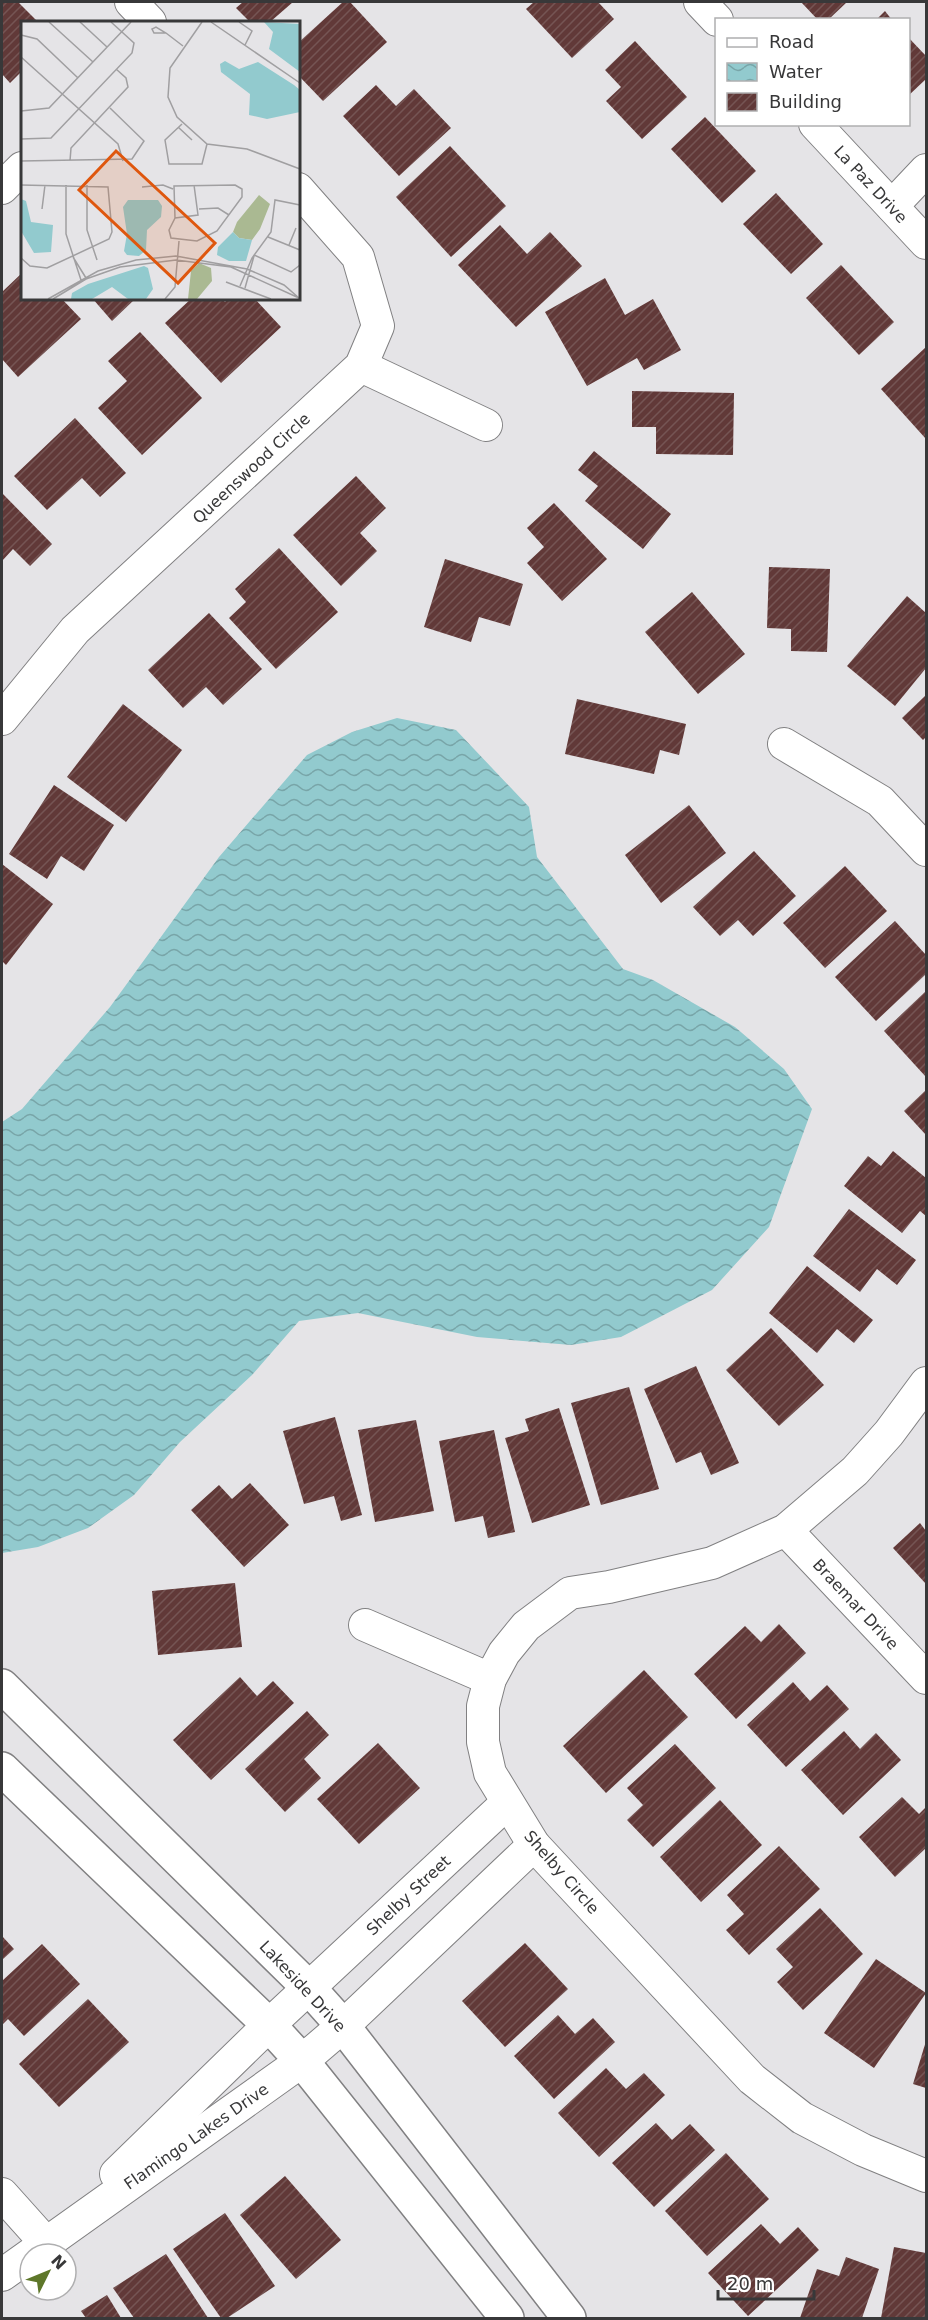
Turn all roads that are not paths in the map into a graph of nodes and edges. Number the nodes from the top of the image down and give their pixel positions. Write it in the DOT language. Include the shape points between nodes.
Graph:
graph roads {
  1 [pos="131,2"];
  2 [pos="700,2"];
  3 [pos="715,18"];
  4 [pos="149,21"];
  5 [pos="817,126"];
  6 [pos="21,169"];
  7 [pos="927,170"];
  8 [pos="2,188"];
  9 [pos="300,191"];
  10 [pos="892,206"];
  11 [pos="927,243"];
  12 [pos="361,366"];
  13 [pos="486,425"];
  14 [pos="2,719"];
  15 [pos="784,744"];
  16 [pos="927,850"];
  17 [pos="927,1383"];
  18 [pos="786,1530"];
  19 [pos="365,1625"];
  20 [pos="927,1678"];
  21 [pos="490,1679"];
  22 [pos="2,1686"];
  23 [pos="2,1769"];
  24 [pos="507,1803"];
  25 [pos="534,1845"];
  26 [pos="309,1988"];
  27 [pos="269,2025"];
  28 [pos="343,2026"];
  29 [pos="302,2061"];
  30 [pos="927,2176"];
  31 [pos="2,2194"];
  32 [pos="45,2242"];
  33 [pos="18,2263"];
  34 [pos="2,2275"];
  35 [pos="507,2319"];
  36 [pos="569,2319"];
  1 -- 4 [label="street"];
  2 -- 3 [label="street"];
  5 -- 10 [label="street, La Paz Drive"];
  6 -- 8 [label="street"];
  7 -- 10 [label="street"];
  9 -- 12 [label="street, Queenswood Circle" via="358,257 378,326"];
  10 -- 11 [label="street, La Paz Drive"];
  12 -- 13 [label="street"];
  12 -- 14 [label="street, Queenswood Circle" via="75,630"];
  15 -- 16 [label="street" via="880,801"];
  17 -- 18 [label="street, Shelby Circle" via="855,1471"];
  18 -- 20 [label="street, Braemar Drive"];
  18 -- 21 [label="street, Shelby Circle" via="712,1563 570,1593 526,1626 504,1653"];
  19 -- 21 [label="street"];
  21 -- 24 [label="street, Shelby Circle" via="483,1707 483,1742 490,1773"];
  22 -- 26 [label="street, Lakeside Drive"];
  23 -- 27 [label="street"];
  24 -- 25 [label="street, Shelby Circle"];
  24 -- 26 [label="street, Shelby Street"];
  25 -- 28 [label="street"];
  25 -- 30 [label="street, Shelby Circle" via="752,2079 802,2118 863,2150"];
  26 -- 27 [label="street, Flamingo Lakes Drive"];
  26 -- 28 [label="street, Lakeside Drive"];
  27 -- 29 [label="street"];
  27 -- 32 [label="street, Flamingo Lakes Drive"];
  28 -- 29 [label="street, Flamingo Lakes Drive"];
  28 -- 36 [label="street, Lakeside Drive"];
  29 -- 32 [label="street, Flamingo Lakes Drive"];
  29 -- 35 [label="street"];
  31 -- 32 [label="street"];
  33 -- 34 [label="street, Flamingo Lakes Drive"];
}
